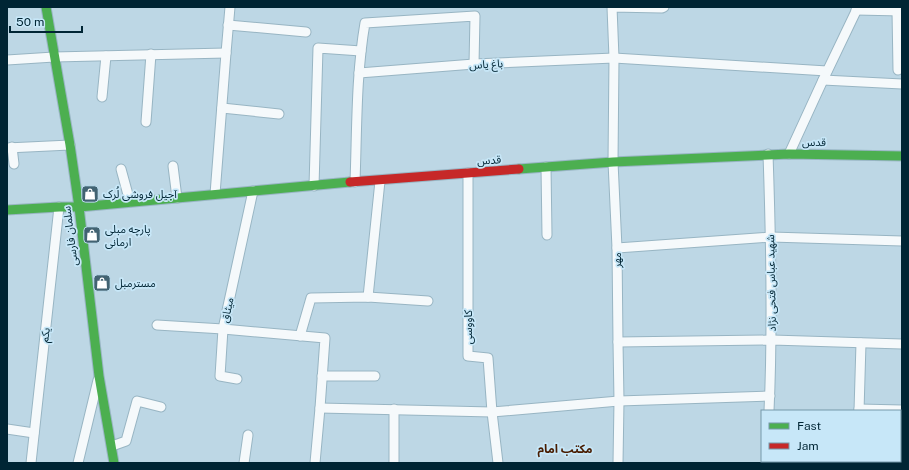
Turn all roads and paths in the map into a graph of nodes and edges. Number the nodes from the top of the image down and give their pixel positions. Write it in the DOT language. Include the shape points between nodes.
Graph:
graph roads {
  1 [pos="46,7"];
  2 [pos="230,7"];
  3 [pos="664,7"];
  4 [pos="857,8"];
  5 [pos="900,11"];
  6 [pos="228,25"];
  7 [pos="306,32"];
  8 [pos="362,47"];
  9 [pos="226,53"];
  10 [pos="151,54"];
  11 [pos="54,56"];
  12 [pos="106,56"];
  13 [pos="614,58"];
  14 [pos="7,60"];
  15 [pos="474,64"];
  16 [pos="827,70"];
  17 [pos="898,70"];
  18 [pos="359,73"];
  19 [pos="823,80"];
  20 [pos="902,84"];
  21 [pos="102,97"];
  22 [pos="222,108"];
  23 [pos="278,114"];
  24 [pos="146,122"];
  25 [pos="70,145"];
  26 [pos="10,148"];
  27 [pos="768,154"];
  28 [pos="788,154"];
  29 [pos="902,156"];
  30 [pos="613,162"];
  31 [pos="14,164"];
  32 [pos="174,166"];
  33 [pos="546,167"];
  34 [pos="121,169"];
  35 [pos="468,173"];
  36 [pos="380,181"];
  37 [pos="355,182"];
  38 [pos="314,186"];
  39 [pos="253,191"];
  40 [pos="215,194"];
  41 [pos="177,198"];
  42 [pos="130,202"];
  43 [pos="59,207"];
  44 [pos="79,207"];
  45 [pos="7,210"];
  46 [pos="547,235"];
  47 [pos="771,237"];
  48 [pos="902,241"];
  49 [pos="617,248"];
  50 [pos="368,297"];
  51 [pos="428,301"];
  52 [pos="157,325"];
  53 [pos="223,329"];
  54 [pos="300,336"];
  55 [pos="772,340"];
  56 [pos="618,342"];
  57 [pos="861,343"];
  58 [pos="902,344"];
  59 [pos="98,376"];
  60 [pos="322,376"];
  61 [pos="375,376"];
  62 [pos="237,379"];
  63 [pos="770,396"];
  64 [pos="620,401"];
  65 [pos="161,407"];
  66 [pos="320,408"];
  67 [pos="394,409"];
  68 [pos="769,410"];
  69 [pos="859,410"];
  70 [pos="902,410"];
  71 [pos="492,412"];
  72 [pos="7,429"];
  73 [pos="34,433"];
  74 [pos="248,435"];
  75 [pos="112,446"];
  76 [pos="30,463"];
  77 [pos="78,463"];
  78 [pos="114,463"];
  79 [pos="244,463"];
  80 [pos="315,463"];
  81 [pos="394,463"];
  82 [pos="498,463"];
  83 [pos="618,463"];
  1 -- 11 [label="street, سلمان فارسی"];
  2 -- 6 [label="street"];
  3 -- 13 [label="street, مهر" via="612,7"];
  4 -- 5 [label="street"];
  4 -- 16 [label="street"];
  5 -- 17 [label="street"];
  6 -- 7 [label="street"];
  6 -- 9 [label="street"];
  8 -- 15 [label="street" via="366,23 475,16"];
  8 -- 18 [label="street"];
  8 -- 38 [label="street" via="318,48"];
  9 -- 10 [label="street"];
  9 -- 22 [label="street"];
  10 -- 12 [label="street"];
  10 -- 24 [label="street"];
  11 -- 12 [label="street"];
  11 -- 14 [label="street"];
  11 -- 25 [label="street, سلمان فارسی"];
  12 -- 21 [label="street"];
  13 -- 15 [label="street, باغ یاس"];
  13 -- 16 [label="street, باغ یاس"];
  13 -- 30 [label="street, مهر"];
  15 -- 18 [label="street, باغ یاس"];
  16 -- 19 [label="street"];
  18 -- 37 [label="street"];
  19 -- 20 [label="street"];
  19 -- 28 [label="street"];
  22 -- 23 [label="street"];
  22 -- 40 [label="street"];
  25 -- 26 [label="street"];
  25 -- 44 [label="street, سلمان فارسی"];
  26 -- 31 [label="street"];
  27 -- 28 [label="street, قدس"];
  27 -- 30 [label="street, قدس"];
  27 -- 47 [label="street, شهید عباس فتحی نژاد"];
  28 -- 29 [label="street, قدس"];
  30 -- 33 [label="street, قدس"];
  30 -- 49 [label="street, مهر"];
  32 -- 41 [label="street"];
  33 -- 35 [label="street, قدس"];
  33 -- 46 [label="street"];
  34 -- 42 [label="street"];
  35 -- 36 [label="street, قدس"];
  35 -- 71 [label="street, کاووسی" via="468,356 488,358"];
  36 -- 37 [label="street, قدس"];
  36 -- 50 [label="street"];
  37 -- 38 [label="street, قدس"];
  38 -- 39 [label="street, قدس"];
  39 -- 40 [label="street, قدس"];
  39 -- 53 [label="street, میثاق"];
  40 -- 41 [label="street, قدس"];
  41 -- 42 [label="street, قدس"];
  42 -- 44 [label="street, قدس"];
  43 -- 44 [label="street, قدس"];
  43 -- 45 [label="street, قدس"];
  43 -- 73 [label="street, یکم"];
  44 -- 59 [label="street, سلمان فارسی"];
  47 -- 48 [label="street"];
  47 -- 49 [label="street"];
  47 -- 55 [label="street, شهید عباس فتحی نژاد"];
  49 -- 56 [label="street, مهر"];
  50 -- 51 [label="street"];
  50 -- 54 [label="street" via="311,298"];
  52 -- 53 [label="street"];
  53 -- 54 [label="street, میثاق"];
  53 -- 62 [label="street" via="220,376"];
  54 -- 60 [label="street, میثاق" via="325,338"];
  55 -- 56 [label="street"];
  55 -- 57 [label="street"];
  55 -- 63 [label="street, شهید عباس فتحی نژاد"];
  56 -- 64 [label="street, مهر"];
  57 -- 58 [label="street"];
  57 -- 69 [label="street"];
  59 -- 75 [label="street, سلمان فارسی"];
  59 -- 77 [label="street"];
  60 -- 61 [label="street"];
  60 -- 66 [label="street"];
  63 -- 64 [label="street"];
  63 -- 68 [label="street, شهید عباس فتحی نژاد"];
  64 -- 71 [label="street"];
  64 -- 83 [label="street, مهر"];
  65 -- 75 [label="street" via="137,401 126,441"];
  66 -- 67 [label="street"];
  66 -- 80 [label="street"];
  67 -- 71 [label="street"];
  67 -- 81 [label="street"];
  69 -- 70 [label="street"];
  71 -- 82 [label="street, کاووسی"];
  72 -- 73 [label="street"];
  73 -- 76 [label="street, یکم"];
  74 -- 79 [label="street"];
  75 -- 78 [label="street, سلمان فارسی"];
}
